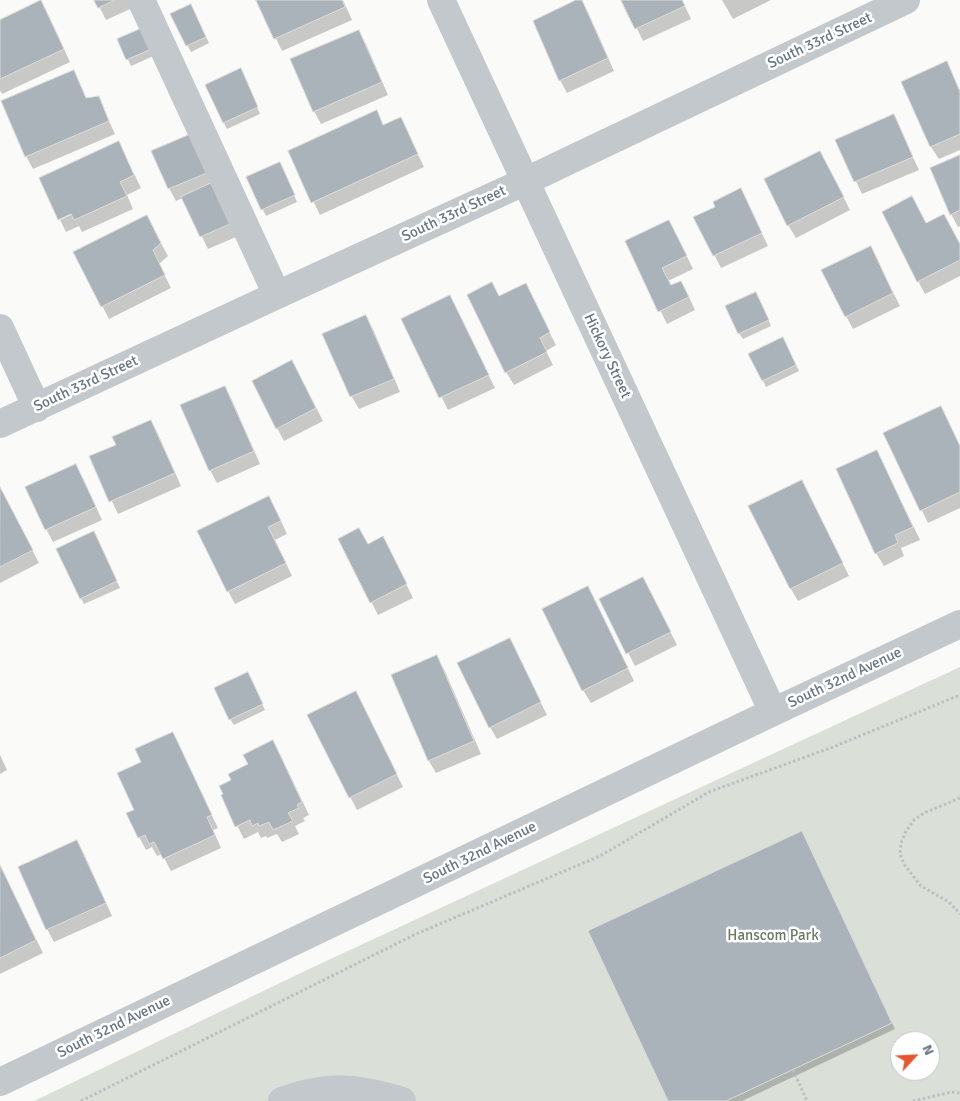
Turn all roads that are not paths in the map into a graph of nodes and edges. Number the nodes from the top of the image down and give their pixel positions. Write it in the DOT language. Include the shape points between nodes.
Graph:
graph roads {
  1 [pos="141,0"];
  2 [pos="441,0"];
  3 [pos="906,0"];
  4 [pos="526,181"];
  5 [pos="277,295"];
  6 [pos="0,328"];
  7 [pos="37,408"];
  8 [pos="0,424"];
  9 [pos="960,624"];
  10 [pos="773,712"];
  11 [pos="0,1082"];
  12 [pos="282,1101"];
  13 [pos="402,1101"];
  1 -- 5 [label="street"];
  2 -- 4 [label="street, Hickory Street"];
  3 -- 4 [label="street, South 33rd Street"];
  4 -- 5 [label="street, South 33rd Street"];
  4 -- 10 [label="street, Hickory Street"];
  5 -- 7 [label="street, South 33rd Street"];
  6 -- 7 [label="street"];
  7 -- 8 [label="street, South 33rd Street"];
  9 -- 10 [label="street, South 32nd Avenue"];
  10 -- 11 [label="street, South 32nd Avenue"];
  12 -- 13 [label="street" via="328,1089 356,1091"];
}
